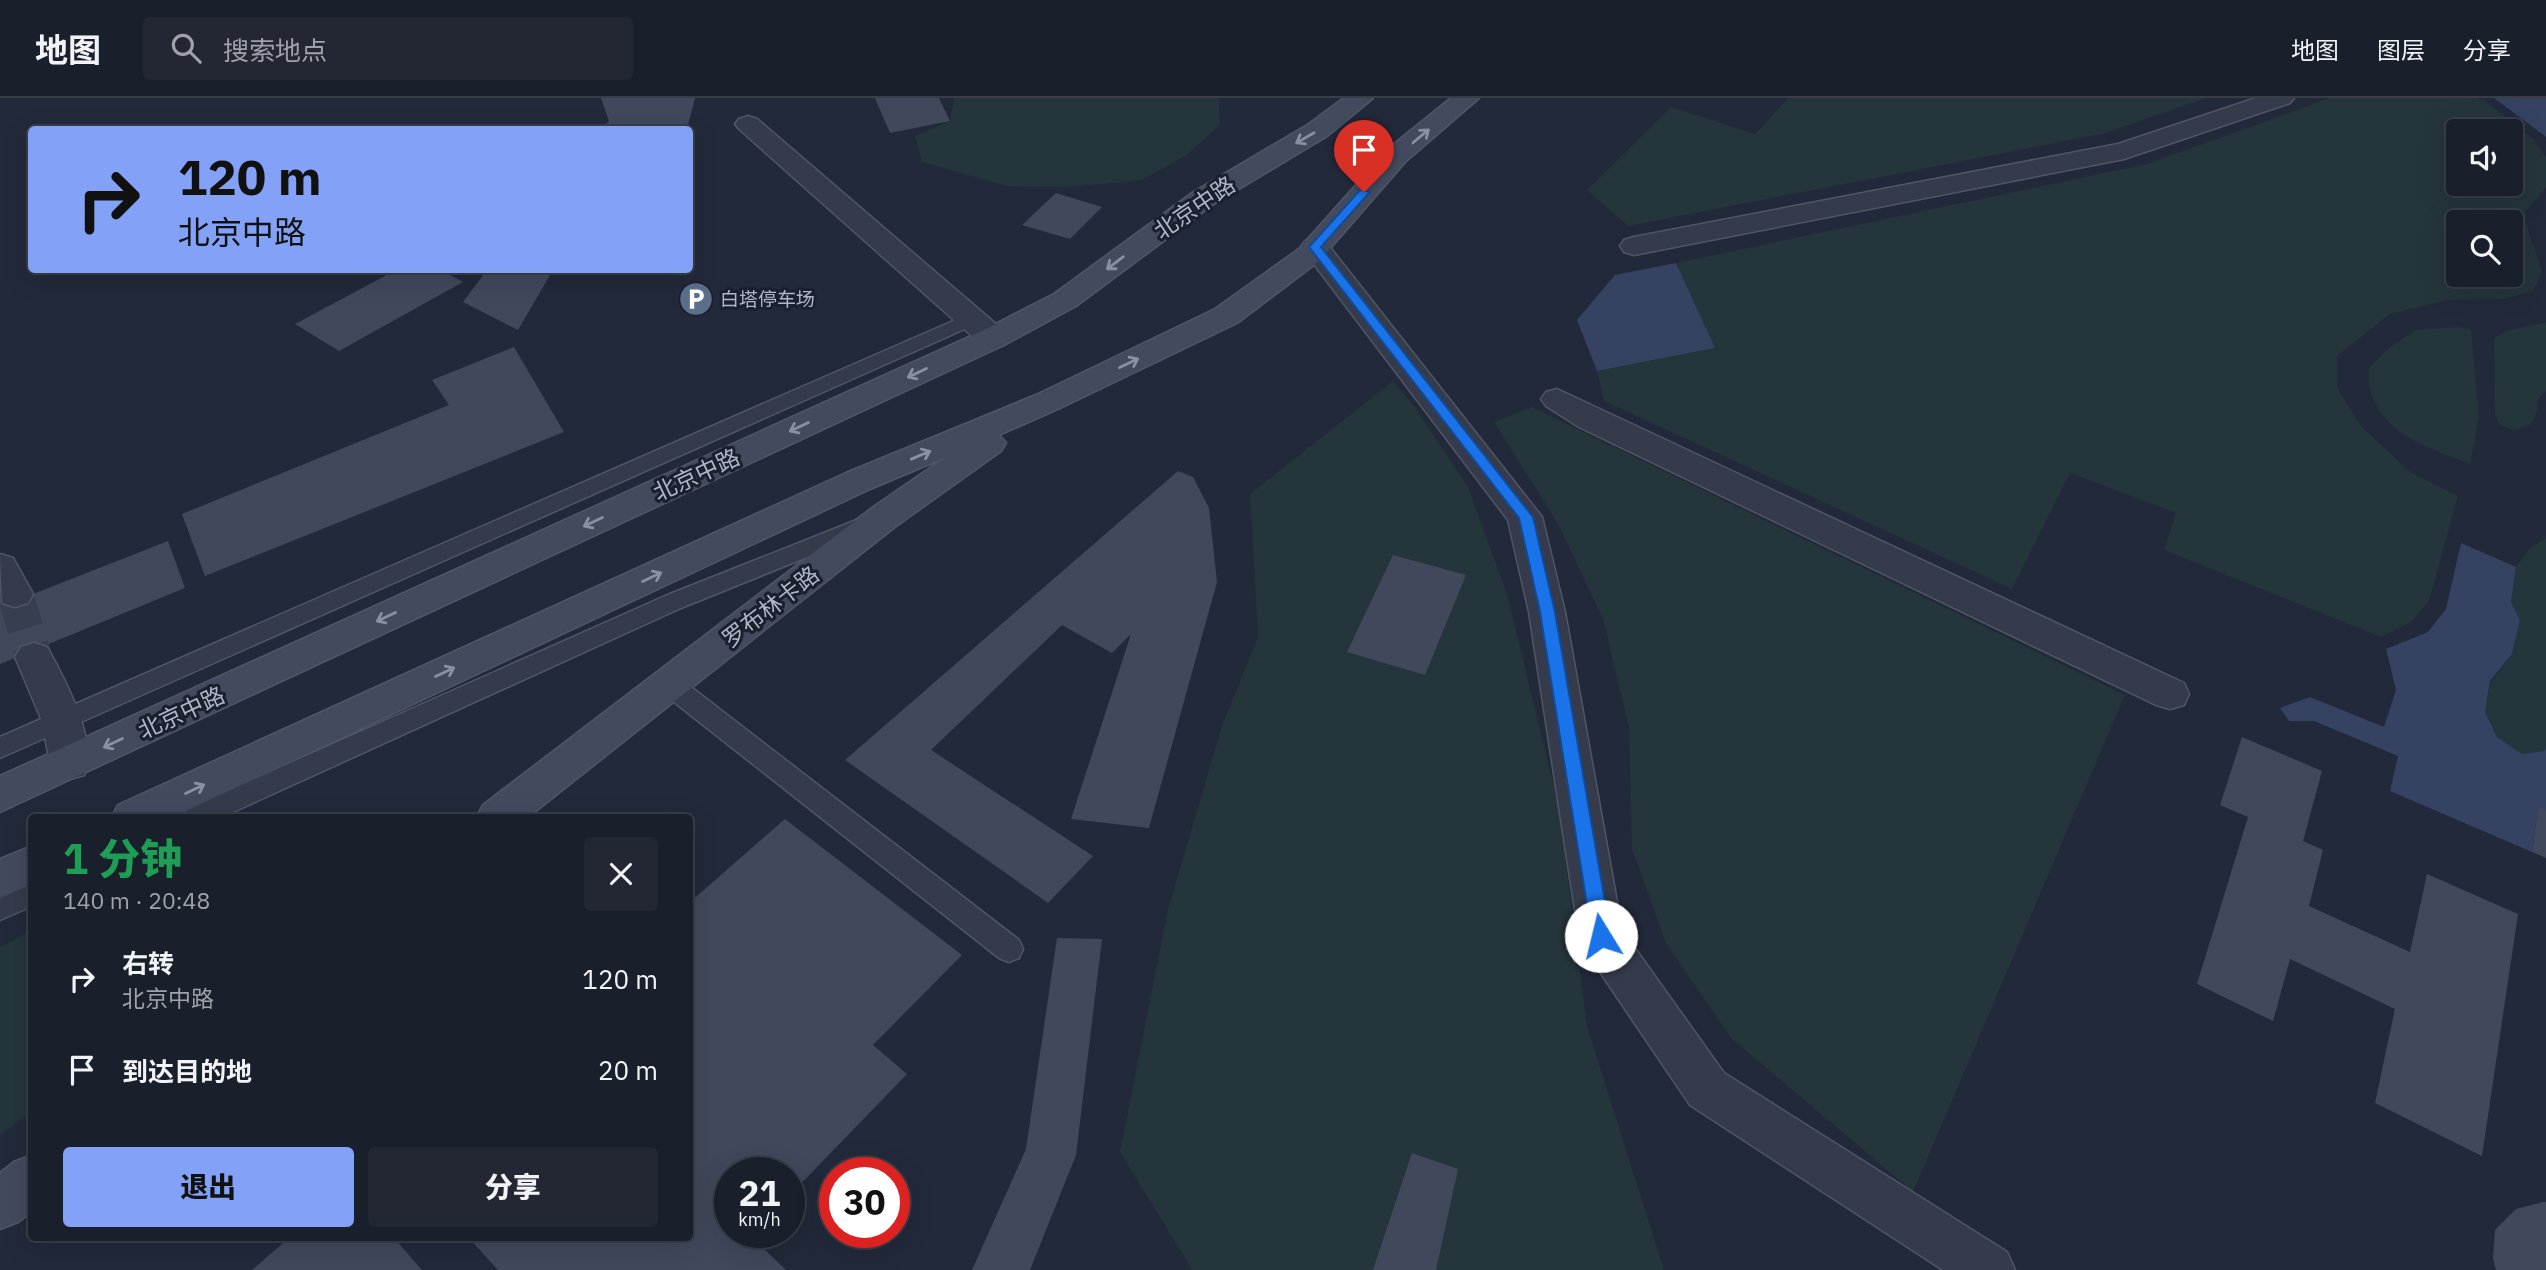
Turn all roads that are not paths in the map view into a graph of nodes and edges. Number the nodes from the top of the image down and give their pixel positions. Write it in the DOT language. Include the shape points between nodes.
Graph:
graph roads {
  1 [pos="1360,98"];
  2 [pos="1466,98"];
  3 [pos="2281,98"];
  4 [pos="748,124"];
  5 [pos="1634,246"];
  6 [pos="1315,247"];
  7 [pos="969,320"];
  8 [pos="993,338"];
  9 [pos="1557,399"];
  10 [pos="1047,402"];
  11 [pos="884,517"];
  12 [pos="34,657"];
  13 [pos="669,684"];
  14 [pos="2170,694"];
  15 [pos="62,721"];
  16 [pos="0,748"];
  17 [pos="70,763"];
  18 [pos="0,794"];
  19 [pos="139,814"];
  20 [pos="203,814"];
  21 [pos="502,814"];
  22 [pos="28,866"];
  23 [pos="0,879"];
  24 [pos="28,895"];
  25 [pos="0,908"];
  26 [pos="1009,949"];
  27 [pos="28,1183"];
  28 [pos="0,1205"];
  29 [pos="1989,1270"];
  1 -- 8 [label="main road, 北京中路, one-way" via="1318,130 1202,199 1065,300"];
  6 -- 2 [label="main road, one-way" via="1397,155"];
  3 -- 5 [label="street" via="2124,151"];
  4 -- 7 [label="street"];
  10 -- 6 [label="main road, one-way" via="1226,316"];
  6 -- 29 [label="street" via="1525,517 1547,612 1601,936 1707,1089"];
  7 -- 8 [label="street"];
  7 -- 15 [label="lane"];
  8 -- 17 [label="main road, 北京中路, one-way"];
  9 -- 14 [label="street" via="1590,419"];
  10 -- 11 [label="main road, 罗布林卡路"];
  19 -- 10 [label="main road, one-way" via="858,481"];
  11 -- 13 [label="main road, 罗布林卡路"];
  11 -- 20 [label="lane" via="673,602"];
  12 -- 15 [label="street"];
  13 -- 21 [label="main road, 罗布林卡路"];
  13 -- 26 [label="lane"];
  15 -- 16 [label="lane"];
  15 -- 17 [label="street"];
  17 -- 18 [label="main road, 北京中路"];
  22 -- 23 [label="main road"];
  24 -- 25 [label="lane"];
  27 -- 28 [label="main road"];
}
